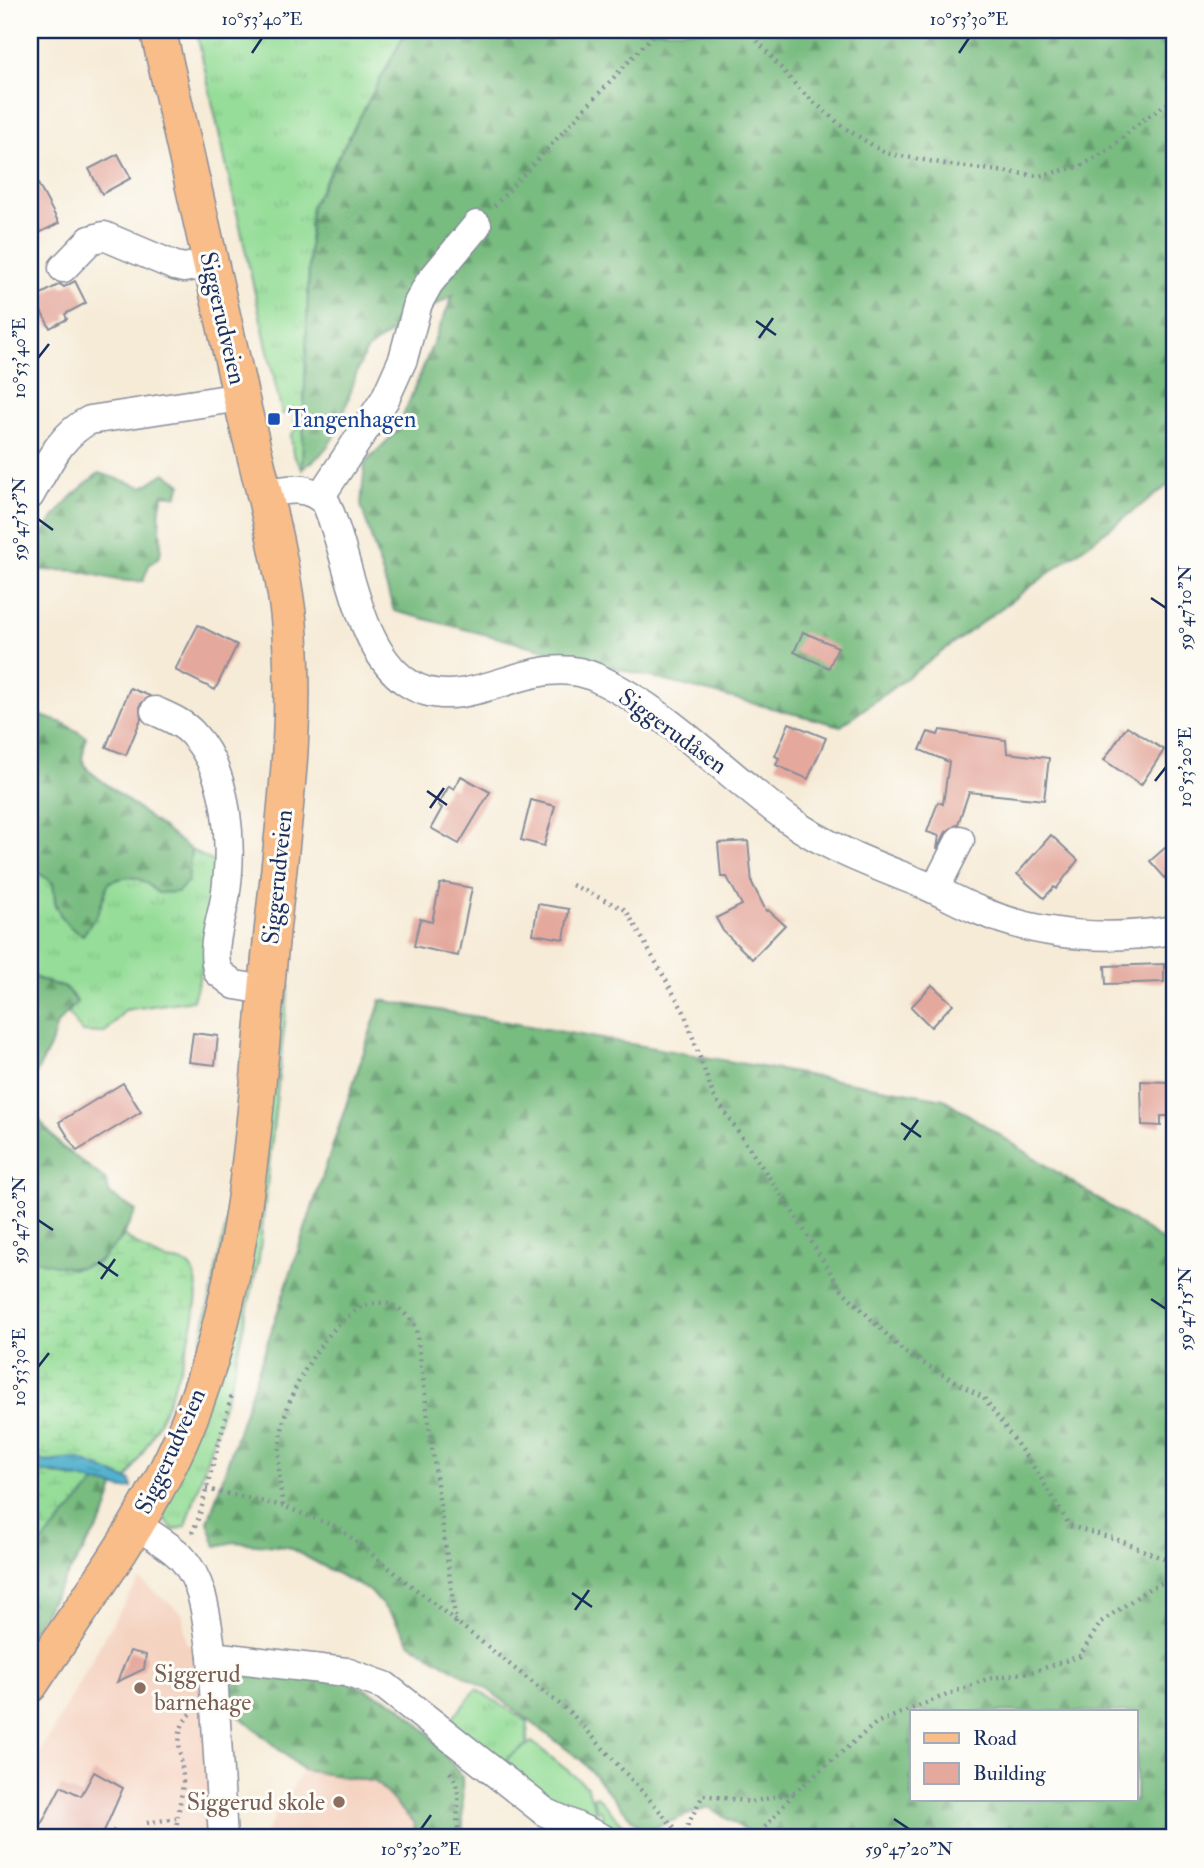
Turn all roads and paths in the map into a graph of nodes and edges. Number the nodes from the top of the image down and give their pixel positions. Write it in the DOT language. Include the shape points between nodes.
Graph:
graph roads {
  1 [pos="158,30"];
  2 [pos="658,30"];
  3 [pos="748,30"];
  4 [pos="1174,99"];
  5 [pos="477,225"];
  6 [pos="210,263"];
  7 [pos="63,268"];
  8 [pos="241,397"];
  9 [pos="264,494"];
  10 [pos="30,495"];
  11 [pos="320,497"];
  12 [pos="155,711"];
  13 [pos="960,840"];
  14 [pos="572,885"];
  15 [pos="935,889"];
  16 [pos="1174,930"];
  17 [pos="266,990"];
  18 [pos="206,1489"];
  19 [pos="283,1506"];
  20 [pos="136,1524"];
  21 [pos="1174,1563"];
  22 [pos="1174,1578"];
  23 [pos="456,1624"];
  24 [pos="212,1656"];
  25 [pos="30,1685"];
  26 [pos="215,1707"];
  27 [pos="446,1766"];
  28 [pos="795,1792"];
  29 [pos="176,1818"];
  30 [pos="146,1823"];
  31 [pos="112,1831"];
  32 [pos="134,1838"];
  33 [pos="176,1838"];
  34 [pos="223,1838"];
  35 [pos="461,1838"];
  36 [pos="602,1838"];
  37 [pos="682,1838"];
  38 [pos="756,1838"];
  1 -- 6 [label="main road, Siggerudveien"];
  2 -- 5 [label="path"];
  3 -- 4 [label="path" via="800,90 843,127 885,153 951,164 1039,176 1081,166"];
  5 -- 11 [label="street" via="429,283 385,399"];
  6 -- 7 [label="street" via="175,266 104,236 90,240"];
  6 -- 8 [label="main road, Siggerudveien"];
  8 -- 9 [label="main road, Siggerudveien"];
  8 -- 10 [label="street" via="79,425 62,442"];
  9 -- 11 [label="street" via="300,488"];
  9 -- 17 [label="main road, Siggerudveien" via="284,589 292,683"];
  11 -- 15 [label="street, Siggerudåsen" via="330,511 371,634 388,663 408,682 434,693 447,693 546,669 582,672 614,687 696,742 790,821 847,853"];
  12 -- 17 [label="street" via="194,734 223,798 229,866 214,953 218,972 235,985"];
  13 -- 15 [label="street"];
  14 -- 21 [label="path" via="626,911 684,1012 713,1095 840,1288 904,1352 984,1398 1070,1526"];
  15 -- 16 [label="street, Siggerudåsen" via="978,911 1083,938"];
  17 -- 20 [label="main road, Siggerudveien" via="239,1232 218,1332 183,1437"];
  18 -- 19 [label="path"];
  19 -- 23 [label="path" via="339,1528"];
  19 -- 23 [label="path" via="277,1466 284,1417 310,1361 332,1328 356,1311 373,1303 393,1304 407,1313 416,1328"];
  20 -- 24 [label="street" via="182,1558 190,1571 201,1595"];
  20 -- 25 [label="main road, Siggerudveien"];
  22 -- 28 [label="path" via="1150,1588 1101,1622 1080,1656 1035,1671 988,1679 876,1723"];
  23 -- 37 [label="path" via="573,1715"];
  24 -- 26 [label="street"];
  24 -- 36 [label="street" via="346,1672 385,1686 545,1812"];
  26 -- 29 [label="path" via="184,1721 179,1741 183,1783"];
  26 -- 34 [label="street"];
  27 -- 35 [label="path" via="458,1783 457,1831"];
  28 -- 37 [label="path" via="752,1802 703,1795"];
  28 -- 38 [label="path"];
  29 -- 30 [label="path"];
  29 -- 33 [label="path"];
  31 -- 32 [label="path"];
}
